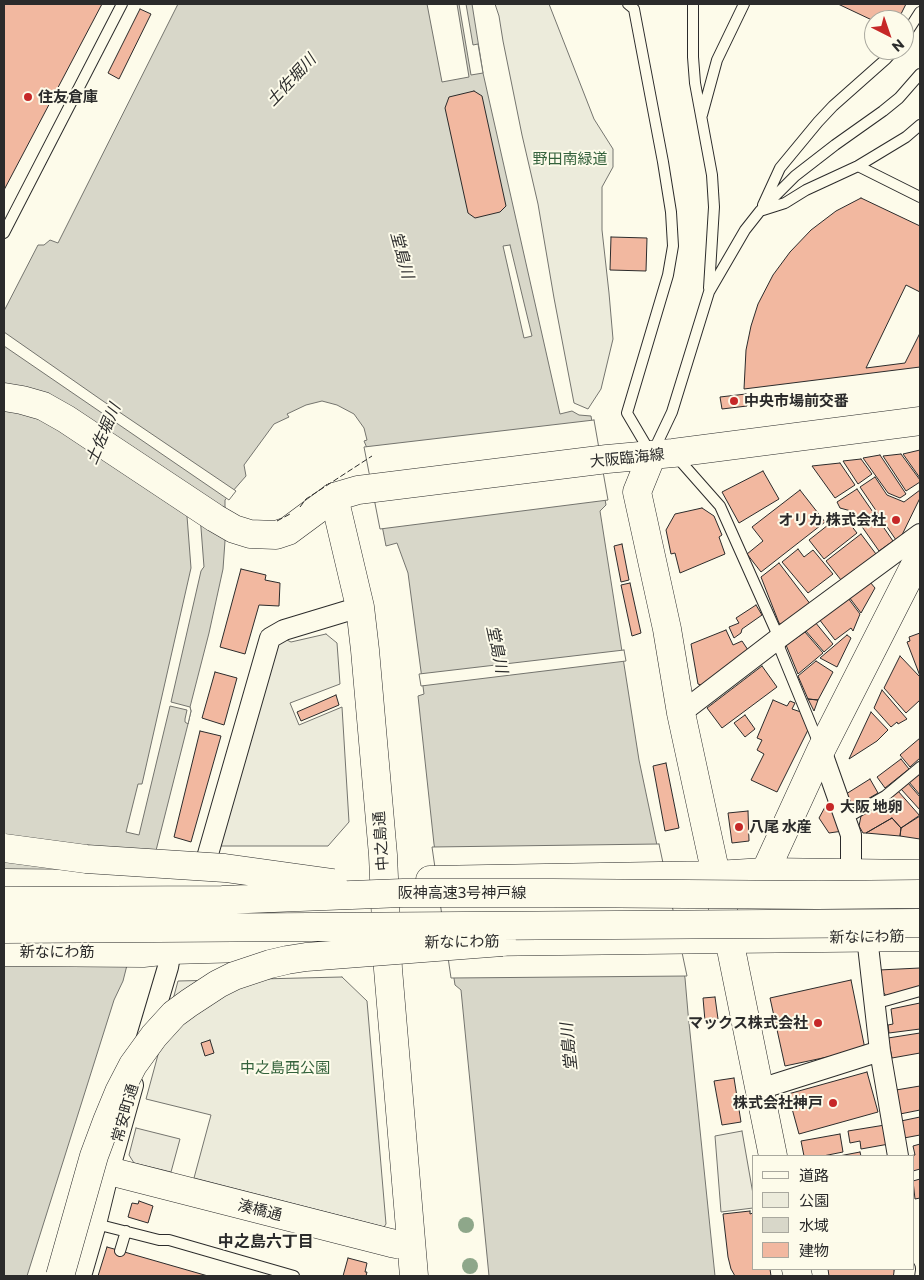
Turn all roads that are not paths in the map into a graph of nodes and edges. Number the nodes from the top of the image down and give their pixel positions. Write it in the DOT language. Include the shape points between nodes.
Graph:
graph roads {
  1 [pos="122,4"];
  2 [pos="693,4"];
  3 [pos="744,4"];
  4 [pos="634,5"];
  5 [pos="885,60"];
  6 [pos="920,74"];
  7 [pos="701,118"];
  8 [pos="920,125"];
  9 [pos="858,166"];
  10 [pos="920,197"];
  11 [pos="760,210"];
  12 [pos="4,233"];
  13 [pos="709,292"];
  14 [pos="4,397"];
  15 [pos="920,421"];
  16 [pos="662,454"];
  17 [pos="346,494"];
  18 [pos="920,534"];
  19 [pos="920,556"];
  20 [pos="360,608"];
  21 [pos="779,638"];
  22 [pos="681,713"];
  23 [pos="821,750"];
  24 [pos="920,767"];
  25 [pos="846,819"];
  26 [pos="4,848"];
  27 [pos="765,872"];
  28 [pos="851,874"];
  29 [pos="920,874"];
  30 [pos="716,875"];
  31 [pos="4,883"];
  32 [pos="198,884"];
  33 [pos="404,884"];
  34 [pos="920,894"];
  35 [pos="4,901"];
  36 [pos="920,923"];
  37 [pos="668,925"];
  38 [pos="4,929"];
  39 [pos="867,937"];
  40 [pos="920,937"];
  41 [pos="729,938"];
  42 [pos="387,944"];
  43 [pos="171,950"];
  44 [pos="4,952"];
  45 [pos="920,991"];
  46 [pos="874,1004"];
  47 [pos="880,1052"];
  48 [pos="760,1089"];
  49 [pos="773,1155"];
  50 [pos="898,1155"];
  51 [pos="109,1171"];
  52 [pos="96,1224"];
  53 [pos="126,1231"];
  54 [pos="411,1242"];
  55 [pos="120,1251"];
  56 [pos="60,1276"];
  57 [pos="81,1276"];
  58 [pos="294,1276"];
  59 [pos="414,1276"];
  1 -- 12 [label="lane"];
  2 -- 7 [label="lane" via="693,57"];
  3 -- 7 [label="lane" via="717,60"];
  4 -- 16 [label="lane" via="663,162 673,246 668,275 627,413"];
  5 -- 11 [label="lane" via="818,122 780,168"];
  6 -- 11 [label="lane" via="899,98 811,163"];
  7 -- 13 [label="lane" via="712,174 714,207"];
  8 -- 9 [label="lane"];
  9 -- 10 [label="lane"];
  9 -- 11 [label="lane" via="785,203"];
  11 -- 13 [label="lane"];
  13 -- 16 [label="lane"];
  14 -- 17 [label="main road" via="43,406 215,518 250,534 288,532"];
  15 -- 16 [label="main road, 大阪臨海線"];
  16 -- 17 [label="main road, 大阪臨海線"];
  16 -- 21 [label="lane" via="720,506"];
  16 -- 22 [label="main road" via="637,492 667,629"];
  17 -- 20 [label="main road, 中之島通"];
  18 -- 21 [label="street"];
  19 -- 23 [label="main road"];
  20 -- 32 [label="street" via="284,630 270,638"];
  20 -- 33 [label="main road, 中之島通"];
  21 -- 22 [label="street"];
  21 -- 23 [label="lane" via="780,649"];
  22 -- 30 [label="main road"];
  23 -- 25 [label="street"];
  23 -- 27 [label="main road"];
  24 -- 25 [label="lane" via="885,796"];
  25 -- 28 [label="street" via="851,835"];
  26 -- 33 [label="main road, bridge" via="86,859"];
  27 -- 28 [label="main road"];
  27 -- 30 [label="main road"];
  28 -- 29 [label="main road"];
  30 -- 33 [label="main road"];
  30 -- 41 [label="main road"];
  31 -- 32 [label="main road"];
  32 -- 33 [label="main road"];
  33 -- 34 [label="main road, 阪神高速3号神戸線, bridge" via="553,892"];
  33 -- 35 [label="main road, 阪神高速3号神戸線, bridge" via="222,900"];
  33 -- 42 [label="main road, 中之島通"];
  36 -- 37 [label="main road, bridge"];
  37 -- 38 [label="main road, bridge"];
  37 -- 56 [label="main road, bridge" via="553,938 306,957 278,962 218,984 174,1014 133,1065 94,1156"];
  39 -- 40 [label="main road, 新なにわ筋"];
  39 -- 41 [label="main road, 新なにわ筋"];
  39 -- 46 [label="street"];
  41 -- 42 [label="main road, 新なにわ筋, bridge"];
  41 -- 48 [label="main road"];
  42 -- 43 [label="main road, 新なにわ筋"];
  42 -- 54 [label="main road, 中之島通"];
  43 -- 44 [label="main road, 新なにわ筋" via="143,953"];
  43 -- 51 [label="street, 常安町通"];
  45 -- 46 [label="lane"];
  46 -- 47 [label="street"];
  47 -- 48 [label="street"];
  47 -- 50 [label="street"];
  48 -- 49 [label="main road"];
  51 -- 52 [label="street, 常安町通"];
  51 -- 54 [label="main road, 湊橋通" via="391,1243"];
  52 -- 53 [label="lane"];
  52 -- 57 [label="street, 常安町通"];
  53 -- 55 [label="lane"];
  53 -- 58 [label="lane"];
  54 -- 59 [label="main road, 中之島通"];
}
